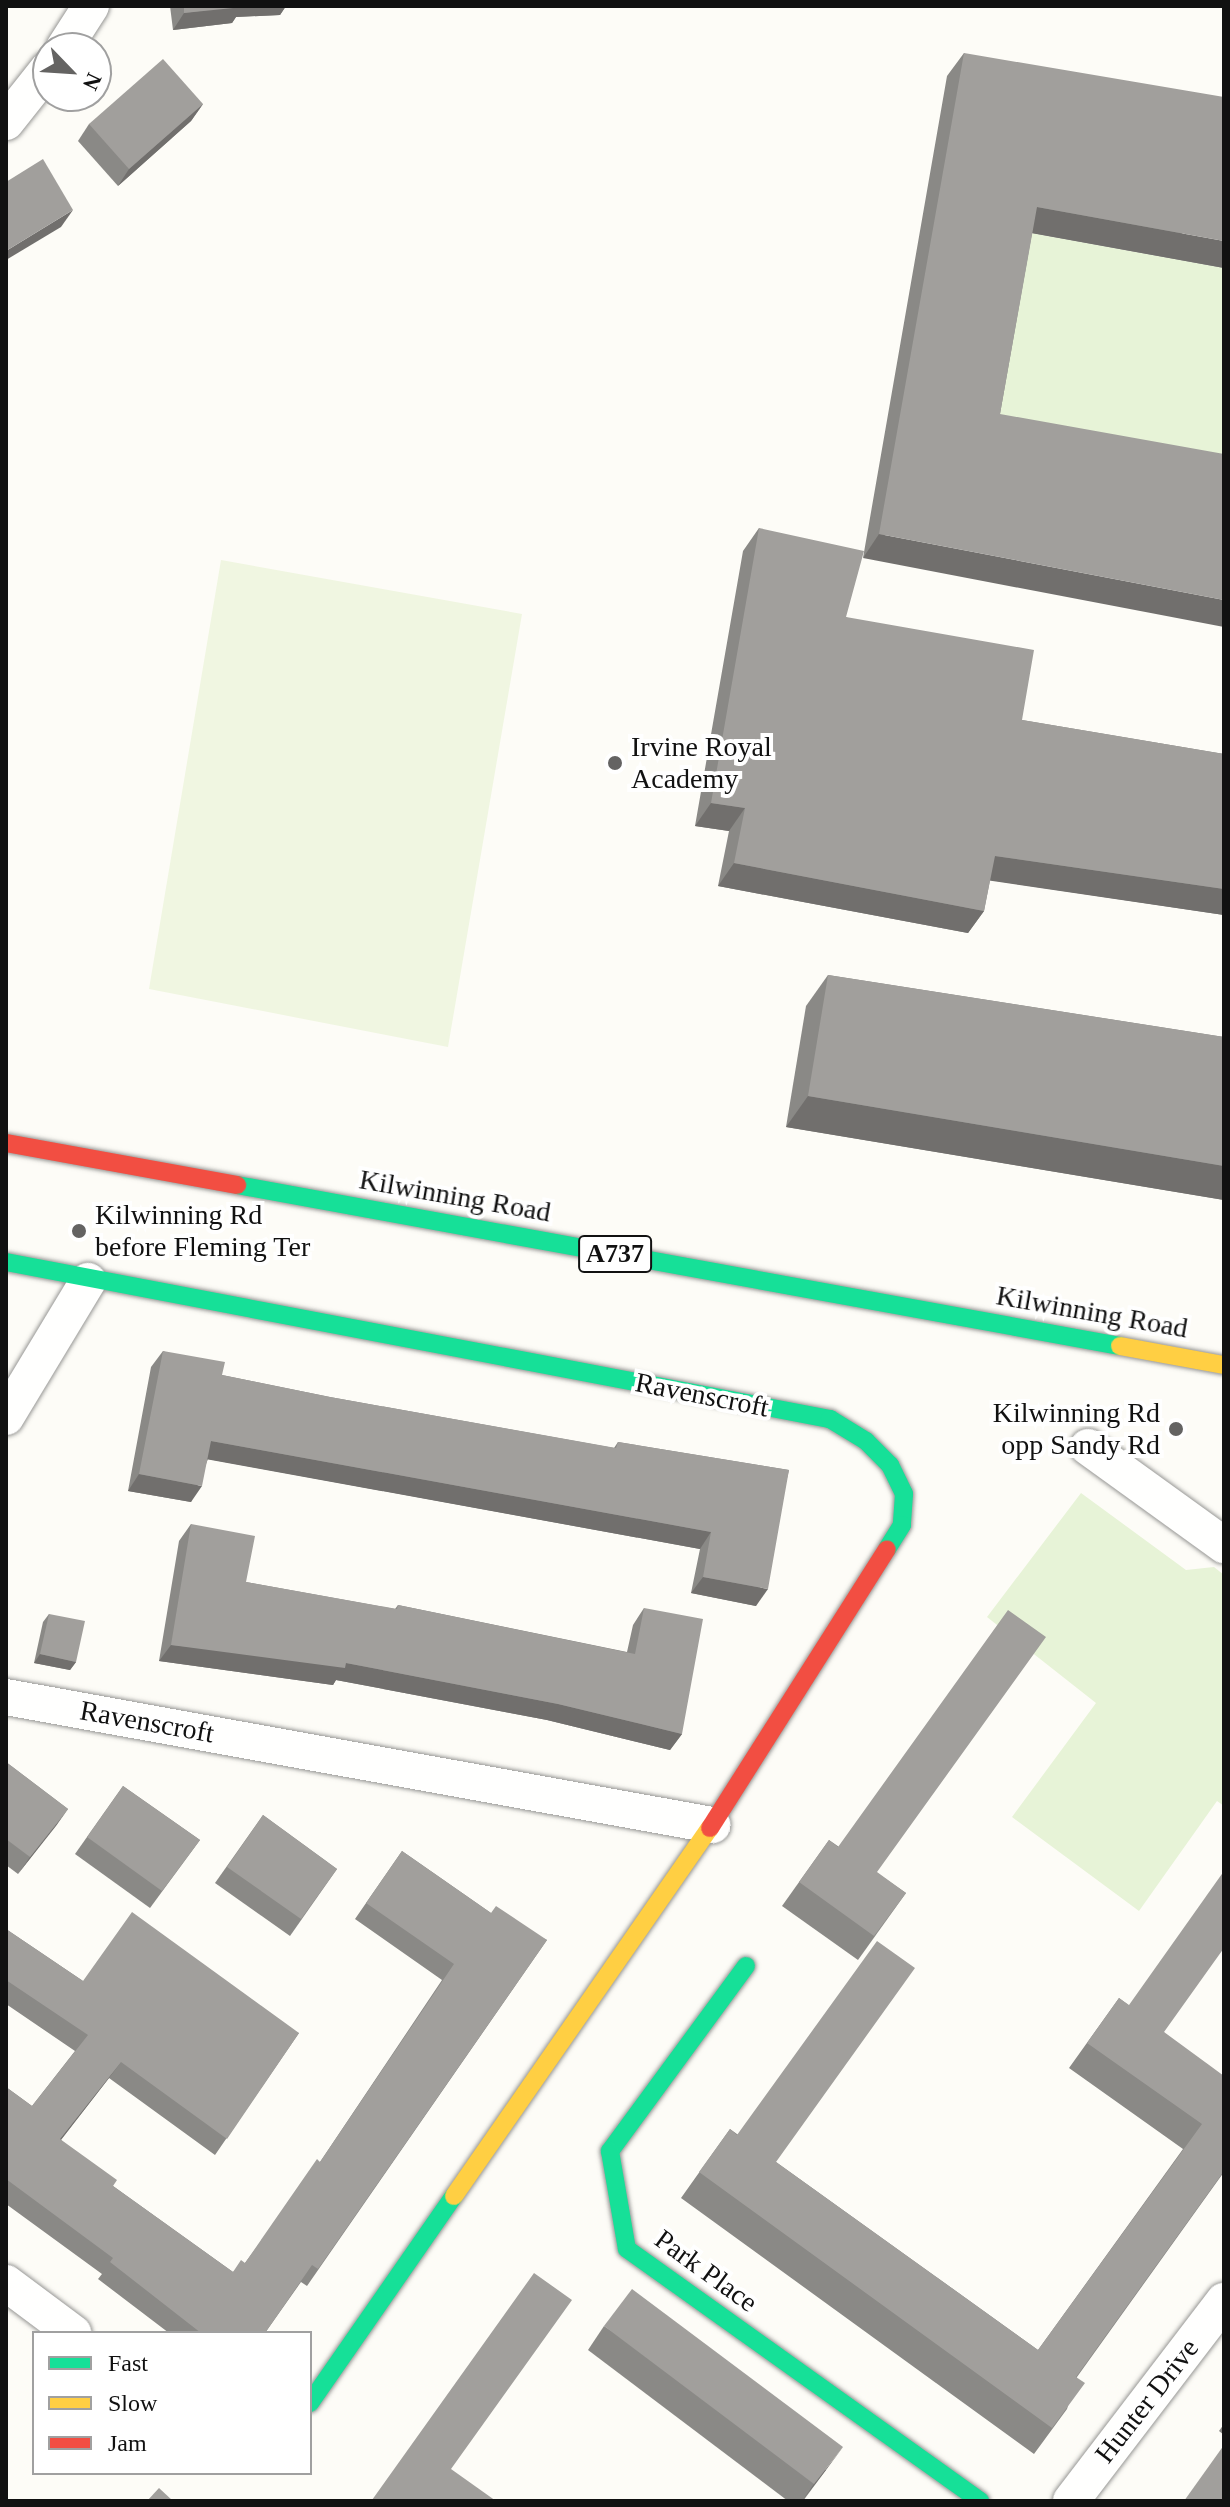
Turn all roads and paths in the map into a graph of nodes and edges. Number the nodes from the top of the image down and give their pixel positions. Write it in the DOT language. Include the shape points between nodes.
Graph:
graph roads {
  1 [pos="91,6"];
  2 [pos="74,32"];
  3 [pos="32,89"];
  4 [pos="6,122"];
  5 [pos="6,1143"];
  6 [pos="6,1262"];
  7 [pos="88,1281"];
  8 [pos="1224,1365"];
  9 [pos="6,1417"];
  10 [pos="1088,1447"];
  11 [pos="1224,1545"];
  12 [pos="6,1697"];
  13 [pos="712,1825"];
  14 [pos="746,1966"];
  15 [pos="6,2283"];
  16 [pos="1224,2301"];
  17 [pos="70,2331"];
  18 [pos="312,2400"];
  19 [pos="980,2501"];
  20 [pos="1071,2501"];
  1 -- 2 [label="street"];
  3 -- 4 [label="street"];
  5 -- 8 [label="street, Kilwinning Road / A737"];
  6 -- 7 [label="street, Ravenscroft"];
  7 -- 9 [label="street"];
  7 -- 13 [label="street, Ravenscroft" via="830,1419 866,1441 890,1465 904,1494 902,1525"];
  10 -- 11 [label="street"];
  12 -- 13 [label="street, Ravenscroft"];
  13 -- 18 [label="street, Ravenscroft"];
  14 -- 19 [label="street, Park Place" via="610,2151 627,2249"];
  15 -- 17 [label="street"];
  16 -- 20 [label="street, Hunter Drive"];
}
